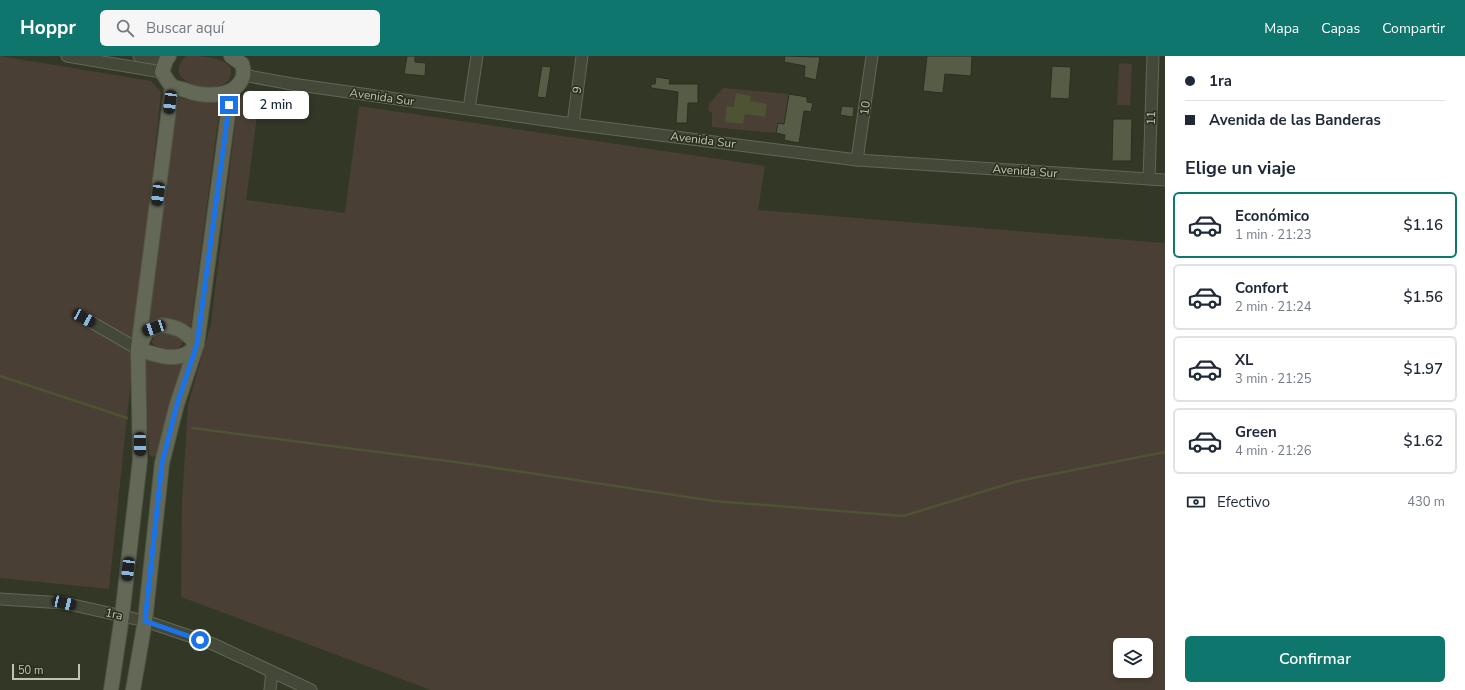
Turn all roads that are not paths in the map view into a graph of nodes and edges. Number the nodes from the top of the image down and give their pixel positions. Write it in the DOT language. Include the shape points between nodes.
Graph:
graph roads {
  1 [pos="68,56"];
  2 [pos="139,56"];
  3 [pos="477,56"];
  4 [pos="582,56"];
  5 [pos="872,56"];
  6 [pos="1153,56"];
  7 [pos="166,62"];
  8 [pos="241,63"];
  9 [pos="172,86"];
  10 [pos="230,92"];
  11 [pos="469,109"];
  12 [pos="573,124"];
  13 [pos="857,160"];
  14 [pos="1149,180"];
  15 [pos="1165,180"];
  16 [pos="84,318"];
  17 [pos="197,344"];
  18 [pos="138,349"];
  19 [pos="0,600"];
  20 [pos="122,616"];
  21 [pos="145,621"];
  22 [pos="272,672"];
  23 [pos="111,690"];
  24 [pos="133,690"];
  25 [pos="270,690"];
  26 [pos="311,690"];
  1 -- 7 [label="street"];
  2 -- 7 [label="street"];
  3 -- 11 [label="street"];
  4 -- 12 [label="street, 9"];
  5 -- 13 [label="street, 10"];
  6 -- 14 [label="street, 11"];
  7 -- 9 [label="main road" via="166,79"];
  8 -- 10 [label="main road, Avenida Sur" via="238,86"];
  8 -- 11 [label="street, Avenida Sur" via="292,84"];
  9 -- 10 [label="main road" via="213,95"];
  9 -- 18 [label="main road"];
  10 -- 17 [label="main road"];
  11 -- 12 [label="street, Avenida Sur"];
  12 -- 13 [label="street, Avenida Sur"];
  13 -- 14 [label="street, Avenida Sur"];
  14 -- 15 [label="street, Avenida Sur"];
  16 -- 18 [label="street"];
  17 -- 18 [label="main road" via="188,353 164,357"];
  17 -- 18 [label="main road" via="176,327 162,325 147,331"];
  17 -- 21 [label="main road" via="177,404 162,463"];
  18 -- 20 [label="main road" via="140,460"];
  19 -- 20 [label="street, 1ra" via="64,603"];
  20 -- 21 [label="street, 1ra"];
  20 -- 23 [label="main road"];
  21 -- 22 [label="street, 1ra" via="213,644"];
  21 -- 24 [label="main road"];
  22 -- 25 [label="street"];
  22 -- 26 [label="street, 1ra"];
}
